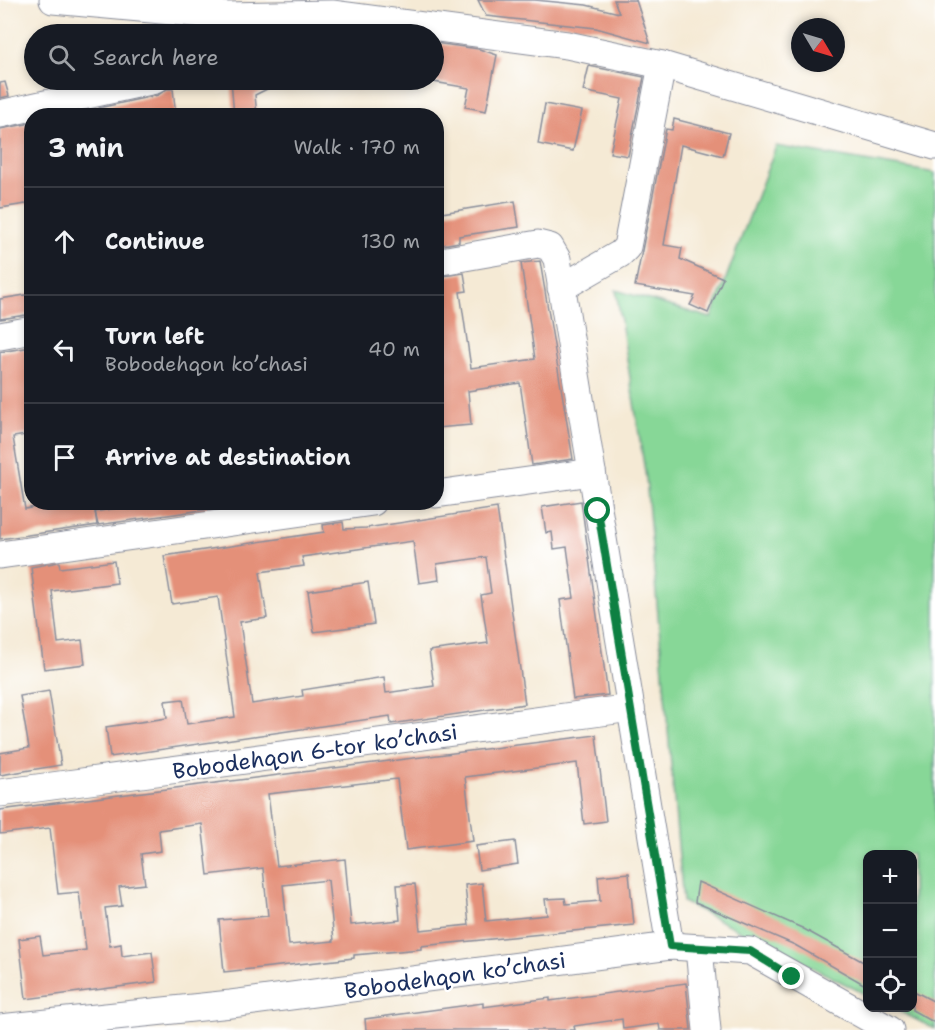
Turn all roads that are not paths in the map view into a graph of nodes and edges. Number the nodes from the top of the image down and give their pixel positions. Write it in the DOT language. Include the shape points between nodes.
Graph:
graph roads {
  1 [pos="53,0"];
  2 [pos="408,24"];
  3 [pos="444,29"];
  4 [pos="662,65"];
  5 [pos="109,90"];
  6 [pos="27,108"];
  7 [pos="24,109"];
  8 [pos="0,114"];
  9 [pos="935,146"];
  10 [pos="444,261"];
  11 [pos="561,288"];
  12 [pos="24,332"];
  13 [pos="0,336"];
  14 [pos="592,472"];
  15 [pos="444,493"];
  16 [pos="317,510"];
  17 [pos="0,555"];
  18 [pos="631,708"];
  19 [pos="0,793"];
  20 [pos="670,946"];
  21 [pos="699,949"];
  22 [pos="0,1028"];
  23 [pos="707,1030"];
  24 [pos="890,1030"];
  1 -- 2 [label="street" via="227,16 332,14"];
  3 -- 4 [label="street" via="567,45"];
  4 -- 9 [label="street"];
  4 -- 11 [label="street" via="627,247"];
  5 -- 6 [label="street"];
  7 -- 8 [label="street"];
  10 -- 11 [label="street" via="538,244 550,247"];
  11 -- 14 [label="street"];
  12 -- 13 [label="street"];
  14 -- 15 [label="street"];
  14 -- 18 [label="street"];
  16 -- 17 [label="street"];
  18 -- 19 [label="street, Bobodehqon 6-tor koʼchasi"];
  18 -- 20 [label="street"];
  20 -- 21 [label="street, Bobodehqon koʼchasi"];
  20 -- 22 [label="street, Bobodehqon koʼchasi" via="231,1004"];
  21 -- 23 [label="street"];
  21 -- 24 [label="street, Bobodehqon koʼchasi" via="750,951"];
}
